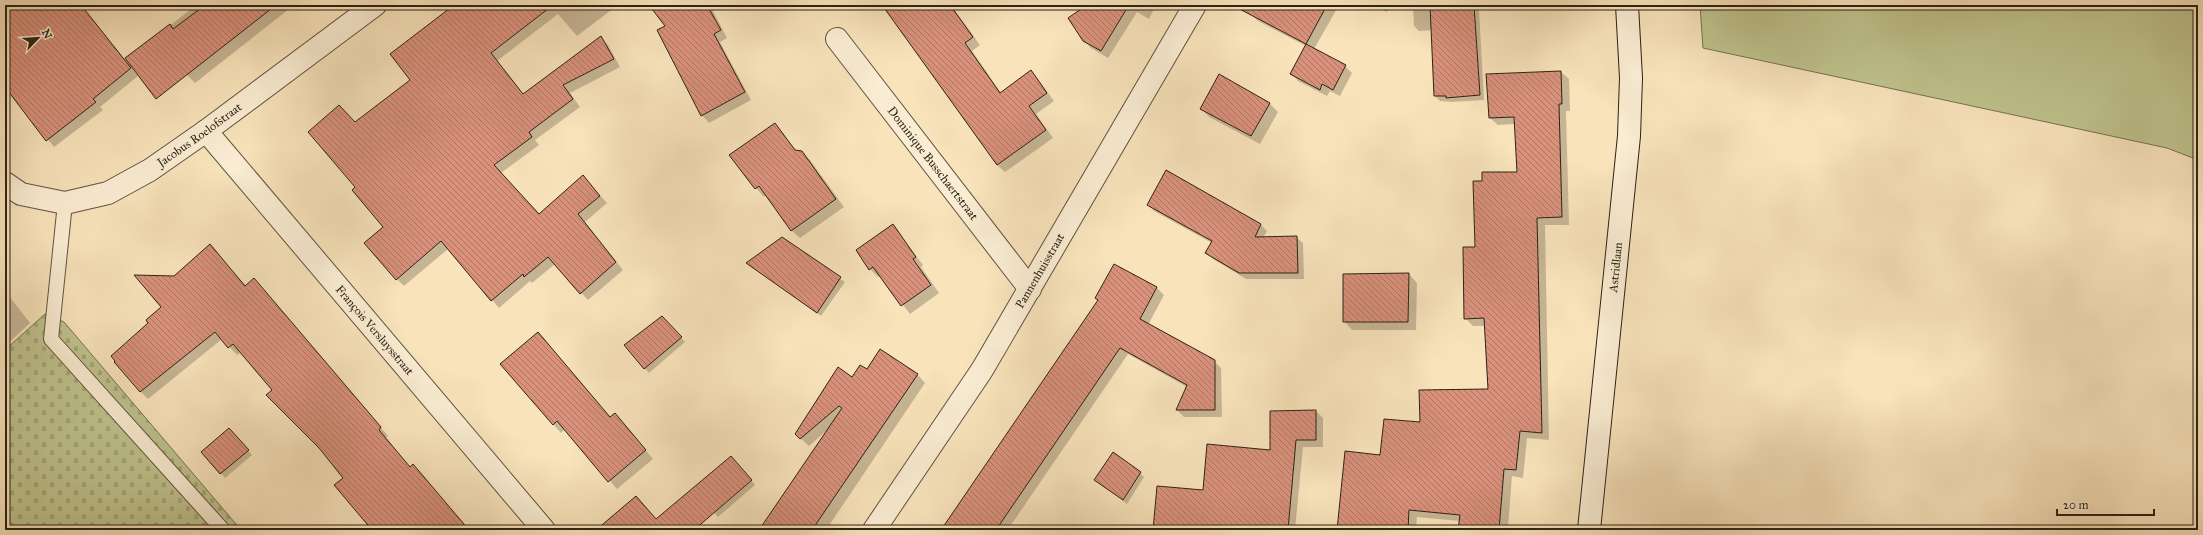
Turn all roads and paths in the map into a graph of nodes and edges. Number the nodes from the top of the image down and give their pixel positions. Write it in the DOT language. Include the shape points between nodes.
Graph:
graph roads {
  1 [pos="375,5"];
  2 [pos="1195,5"];
  3 [pos="1627,5"];
  4 [pos="837,39"];
  5 [pos="206,131"];
  6 [pos="5,183"];
  7 [pos="65,203"];
  8 [pos="1030,288"];
  9 [pos="223,530"];
  10 [pos="544,530"];
  11 [pos="874,530"];
  12 [pos="1589,530"];
  1 -- 5 [label="street, Jacobus Roelofstraat"];
  2 -- 8 [label="street, Pannenhuisstraat"];
  3 -- 12 [label="street, Astridlaan" via="1631,78 1629,136"];
  4 -- 8 [label="street, Dominique Busschaertstraat"];
  5 -- 7 [label="street, Jacobus Roelofstraat" via="150,170 108,193"];
  5 -- 10 [label="street, François Versluysstraat"];
  6 -- 7 [label="street, Jacobus Roelofstraat" via="21,194"];
  7 -- 9 [label="lane" via="51,339"];
  8 -- 11 [label="street, Pannenhuisstraat" via="982,370"];
}
